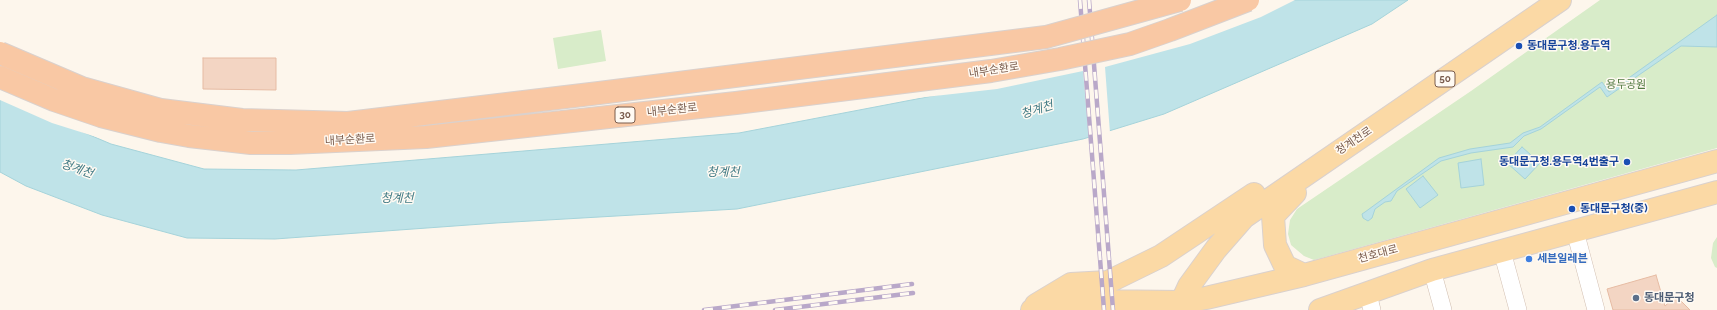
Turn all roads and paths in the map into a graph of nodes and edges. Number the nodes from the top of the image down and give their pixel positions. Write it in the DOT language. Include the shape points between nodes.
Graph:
graph roads {
  1 [pos="1180,0"];
  2 [pos="1248,0"];
  3 [pos="1560,0"];
  4 [pos="0,53"];
  5 [pos="0,77"];
  6 [pos="1330,157"];
  7 [pos="1717,161"];
  8 [pos="1717,192"];
  9 [pos="1575,231"];
  10 [pos="1502,251"];
  11 [pos="1432,270"];
  12 [pos="1304,274"];
  13 [pos="1370,302"];
  14 [pos="1180,306"];
  15 [pos="1027,310"];
  16 [pos="1032,310"];
  17 [pos="1320,310"];
  18 [pos="1443,310"];
  19 [pos="1518,310"];
  20 [pos="1596,310"];
  1 -- 4 [label="highway, 내부순환로 / 30, bridge" via="1046,37 348,123 242,120 161,110 82,88"];
  2 -- 5 [label="highway, 내부순환로 / 30, bridge" via="1130,44 1060,60 744,102 426,137 251,143 189,136 89,113"];
  3 -- 6 [label="main road, 청계천로 / 50"];
  6 -- 12 [label="main road" via="1273,216 1275,245 1285,266"];
  6 -- 14 [label="main road, 청계천로 / 50" via="1244,217 1188,286"];
  6 -- 15 [label="main road" via="1283,173 1161,256 1108,282 1071,284"];
  7 -- 12 [label="main road, 천호대로"];
  8 -- 9 [label="main road"];
  9 -- 10 [label="main road"];
  9 -- 20 [label="street"];
  10 -- 11 [label="main road"];
  10 -- 19 [label="street"];
  11 -- 13 [label="main road"];
  11 -- 18 [label="street"];
  12 -- 14 [label="main road, 천호대로"];
  13 -- 17 [label="main road"];
  14 -- 16 [label="main road, 천호대로" via="1089,301"];
}
